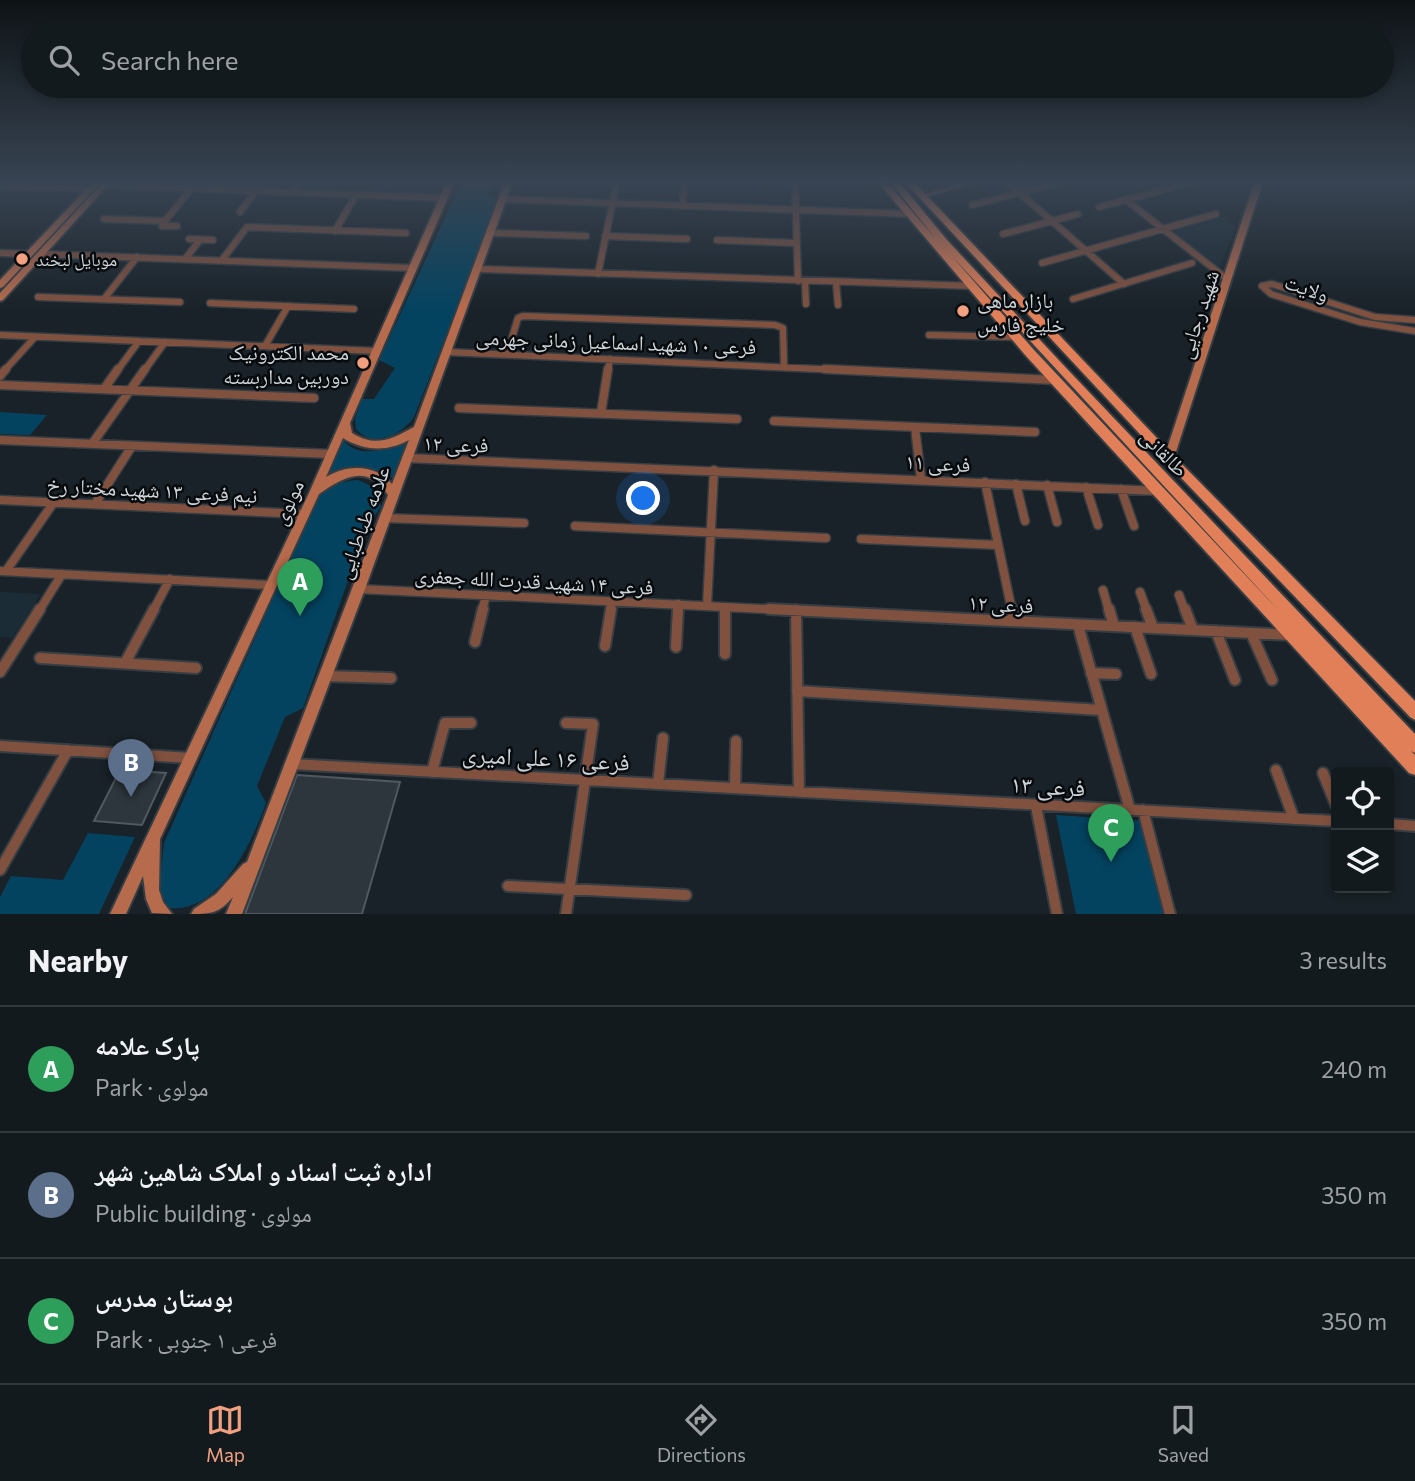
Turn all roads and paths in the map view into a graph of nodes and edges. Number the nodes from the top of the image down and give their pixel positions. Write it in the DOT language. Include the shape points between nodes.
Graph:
graph roads {
  1 [pos="58,224"];
  2 [pos="67,224"];
  3 [pos="163,224"];
  4 [pos="339,224"];
  5 [pos="432,224"];
  6 [pos="494,224"];
  7 [pos="608,224"];
  8 [pos="797,224"];
  9 [pos="919,224"];
  10 [pos="929,224"];
  11 [pos="949,224"];
  12 [pos="1038,224"];
  13 [pos="1055,224"];
  14 [pos="1156,224"];
  15 [pos="1182,224"];
  16 [pos="1245,224"];
  17 [pos="177,226"];
  18 [pos="1163,229"];
  19 [pos="335,231"];
  20 [pos="406,233"];
  21 [pos="491,233"];
  22 [pos="1003,234"];
  23 [pos="586,236"];
  24 [pos="605,236"];
  25 [pos="940,237"];
  26 [pos="189,239"];
  27 [pos="687,239"];
  28 [pos="200,240"];
  29 [pos="214,240"];
  30 [pos="717,240"];
  31 [pos="796,243"];
  32 [pos="1086,251"];
  33 [pos="0,253"];
  34 [pos="29,254"];
  35 [pos="41,254"];
  36 [pos="137,257"];
  37 [pos="185,259"];
  38 [pos="222,261"];
  39 [pos="951,262"];
  40 [pos="1042,263"];
  41 [pos="1192,263"];
  42 [pos="412,268"];
  43 [pos="478,269"];
  44 [pos="598,274"];
  45 [pos="1227,279"];
  46 [pos="802,281"];
  47 [pos="836,282"];
  48 [pos="1124,284"];
  49 [pos="0,285"];
  50 [pos="972,286"];
  51 [pos="38,297"];
  52 [pos="0,299"];
  53 [pos="104,299"];
  54 [pos="1073,299"];
  55 [pos="180,302"];
  56 [pos="210,303"];
  57 [pos="806,304"];
  58 [pos="838,305"];
  59 [pos="288,306"];
  60 [pos="354,309"];
  61 [pos="1415,320"];
  62 [pos="1415,331"];
  63 [pos="0,335"];
  64 [pos="929,335"];
  65 [pos="35,337"];
  66 [pos="1016,337"];
  67 [pos="139,341"];
  68 [pos="165,342"];
  69 [pos="265,346"];
  70 [pos="376,351"];
  71 [pos="447,352"];
  72 [pos="507,354"];
  73 [pos="610,359"];
  74 [pos="784,366"];
  75 [pos="0,376"];
  76 [pos="1056,380"];
  77 [pos="0,385"];
  78 [pos="104,389"];
  79 [pos="131,390"];
  80 [pos="314,398"];
  81 [pos="459,408"];
  82 [pos="601,413"];
  83 [pos="737,419"];
  84 [pos="774,421"];
  85 [pos="345,422"];
  86 [pos="418,425"];
  87 [pos="915,427"];
  88 [pos="1035,432"];
  89 [pos="0,440"];
  90 [pos="92,444"];
  91 [pos="132,446"];
  92 [pos="331,454"];
  93 [pos="406,458"];
  94 [pos="1169,458"];
  95 [pos="714,470"];
  96 [pos="921,479"];
  97 [pos="985,482"];
  98 [pos="1016,484"];
  99 [pos="1047,485"];
  100 [pos="1086,487"];
  101 [pos="1121,489"];
  102 [pos="1160,491"];
  103 [pos="314,493"];
  104 [pos="393,494"];
  105 [pos="0,500"];
  106 [pos="54,502"];
  107 [pos="95,504"];
  108 [pos="303,514"];
  109 [pos="385,518"];
  110 [pos="1025,522"];
  111 [pos="1057,522"];
  112 [pos="524,523"];
  113 [pos="1098,525"];
  114 [pos="575,526"];
  115 [pos="1134,526"];
  116 [pos="711,533"];
  117 [pos="826,538"];
  118 [pos="861,539"];
  119 [pos="998,545"];
  120 [pos="3,571"];
  121 [pos="62,574"];
  122 [pos="170,579"];
  123 [pos="270,585"];
  124 [pos="359,589"];
  125 [pos="1103,590"];
  126 [pos="1140,592"];
  127 [pos="486,595"];
  128 [pos="1179,595"];
  129 [pos="612,601"];
  130 [pos="678,604"];
  131 [pos="707,606"];
  132 [pos="726,607"];
  133 [pos="796,610"];
  134 [pos="1014,621"];
  135 [pos="1078,625"];
  136 [pos="1114,626"];
  137 [pos="1135,627"];
  138 [pos="1153,628"];
  139 [pos="1193,630"];
  140 [pos="1216,631"];
  141 [pos="1251,633"];
  142 [pos="1294,635"];
  143 [pos="475,642"];
  144 [pos="605,646"];
  145 [pos="676,647"];
  146 [pos="725,653"];
  147 [pos="40,658"];
  148 [pos="125,663"];
  149 [pos="196,668"];
  150 [pos="0,672"];
  151 [pos="1091,673"];
  152 [pos="1116,674"];
  153 [pos="1151,674"];
  154 [pos="326,676"];
  155 [pos="391,677"];
  156 [pos="1235,680"];
  157 [pos="1272,680"];
  158 [pos="797,691"];
  159 [pos="1101,710"];
  160 [pos="1415,712"];
  161 [pos="471,723"];
  162 [pos="566,723"];
  163 [pos="663,738"];
  164 [pos="736,741"];
  165 [pos="1415,745"];
  166 [pos="0,746"];
  167 [pos="68,750"];
  168 [pos="191,758"];
  169 [pos="291,764"];
  170 [pos="1415,767"];
  171 [pos="1276,770"];
  172 [pos="432,772"];
  173 [pos="1322,773"];
  174 [pos="586,779"];
  175 [pos="659,784"];
  176 [pos="735,788"];
  177 [pos="799,792"];
  178 [pos="1331,794"];
  179 [pos="1036,806"];
  180 [pos="1130,810"];
  181 [pos="1143,810"];
  182 [pos="1294,818"];
  183 [pos="1331,821"];
  184 [pos="1394,824"];
  185 [pos="1415,826"];
  186 [pos="155,836"];
  187 [pos="257,854"];
  188 [pos="4,856"];
  189 [pos="0,870"];
  190 [pos="508,886"];
  191 [pos="570,890"];
  192 [pos="686,895"];
  193 [pos="118,914"];
  194 [pos="164,914"];
  195 [pos="199,914"];
  196 [pos="234,914"];
  197 [pos="566,914"];
  198 [pos="1057,914"];
  199 [pos="1170,914"];
  1 -- 34 [label="street"];
  2 -- 35 [label="street"];
  3 -- 17 [label="street"];
  4 -- 19 [label="street"];
  5 -- 42 [label="street, مولوی"];
  6 -- 21 [label="street, علامه طباطبایی"];
  7 -- 24 [label="street"];
  8 -- 31 [label="street"];
  9 -- 39 [label="main road"];
  10 -- 25 [label="main road, طالقانی"];
  11 -- 94 [label="main road, طالقانی"];
  12 -- 22 [label="street"];
  13 -- 32 [label="street"];
  14 -- 18 [label="street"];
  15 -- 18 [label="street"];
  16 -- 45 [label="street, شهید رجایی"];
  18 -- 32 [label="street"];
  18 -- 45 [label="street"];
  19 -- 20 [label="street"];
  19 -- 38 [label="street" via="245,228"];
  21 -- 23 [label="street"];
  21 -- 43 [label="street, علامه طباطبایی"];
  24 -- 27 [label="street"];
  24 -- 44 [label="street"];
  25 -- 39 [label="main road"];
  25 -- 165 [label="main road, طالقانی"];
  26 -- 28 [label="street"];
  28 -- 29 [label="street"];
  28 -- 37 [label="street"];
  30 -- 31 [label="street"];
  31 -- 46 [label="street"];
  32 -- 40 [label="street"];
  32 -- 48 [label="street"];
  33 -- 34 [label="street"];
  34 -- 49 [label="street"];
  35 -- 36 [label="street"];
  35 -- 52 [label="street"];
  36 -- 37 [label="street"];
  36 -- 53 [label="street"];
  37 -- 38 [label="street"];
  38 -- 42 [label="street"];
  39 -- 50 [label="main road"];
  41 -- 48 [label="street"];
  42 -- 70 [label="street, مولوی"];
  43 -- 44 [label="street"];
  43 -- 71 [label="street, علامه طباطبایی"];
  44 -- 46 [label="street"];
  45 -- 94 [label="street, شهید رجایی"];
  46 -- 47 [label="street"];
  46 -- 57 [label="street"];
  47 -- 50 [label="street"];
  47 -- 58 [label="street"];
  48 -- 54 [label="street"];
  50 -- 66 [label="main road"];
  51 -- 53 [label="street"];
  53 -- 55 [label="street"];
  56 -- 59 [label="street"];
  59 -- 60 [label="street"];
  59 -- 69 [label="street"];
  61 -- 62 [label="street, ولایت" via="1375,317 1272,284 1262,286 1271,294 1342,318"];
  63 -- 65 [label="street"];
  64 -- 66 [label="street"];
  65 -- 67 [label="street"];
  65 -- 75 [label="street"];
  66 -- 76 [label="main road"];
  67 -- 68 [label="street"];
  67 -- 78 [label="street"];
  68 -- 69 [label="street"];
  68 -- 79 [label="street"];
  69 -- 70 [label="street"];
  70 -- 85 [label="street, مولوی"];
  71 -- 72 [label="street, فرعی ۱۰ شهید اسماعیل زمانی جهرمی"];
  71 -- 86 [label="street, علامه طباطبایی"];
  72 -- 73 [label="street, فرعی ۱۰ شهید اسماعیل زمانی جهرمی"];
  72 -- 74 [label="street" via="518,318 523,316 775,325 783,328"];
  73 -- 74 [label="street, فرعی ۱۰ شهید اسماعیل زمانی جهرمی"];
  73 -- 82 [label="street"];
  74 -- 76 [label="street, فرعی ۱۰ شهید اسماعیل زمانی جهرمی"];
  76 -- 102 [label="main road"];
  77 -- 78 [label="street"];
  78 -- 79 [label="street"];
  79 -- 80 [label="street"];
  79 -- 90 [label="street"];
  81 -- 82 [label="street"];
  82 -- 83 [label="street"];
  84 -- 87 [label="street"];
  85 -- 86 [label="street" via="346,435 356,443 374,445 399,441"];
  85 -- 92 [label="street, مولوی"];
  86 -- 93 [label="street, علامه طباطبایی"];
  87 -- 88 [label="street"];
  87 -- 96 [label="street"];
  89 -- 90 [label="street"];
  90 -- 91 [label="street"];
  91 -- 92 [label="street"];
  91 -- 107 [label="street"];
  92 -- 103 [label="street, مولوی"];
  93 -- 95 [label="street, فرعی ۱۲"];
  93 -- 104 [label="street, علامه طباطبایی"];
  94 -- 160 [label="main road, طالقانی"];
  95 -- 96 [label="street, فرعی ۱۱"];
  95 -- 116 [label="street"];
  96 -- 97 [label="street, فرعی ۱۱"];
  97 -- 98 [label="street, فرعی ۱۱"];
  97 -- 119 [label="street"];
  98 -- 99 [label="street, فرعی ۱۱"];
  98 -- 110 [label="street"];
  99 -- 100 [label="street, فرعی ۱۱"];
  99 -- 111 [label="street"];
  100 -- 101 [label="street, فرعی ۱۱"];
  100 -- 113 [label="street"];
  101 -- 102 [label="street, فرعی ۱۱"];
  101 -- 115 [label="street"];
  102 -- 142 [label="main road"];
  103 -- 104 [label="street" via="338,475 363,471 387,482"];
  103 -- 108 [label="street, مولوی"];
  104 -- 109 [label="street, علامه طباطبایی"];
  105 -- 106 [label="street, نیم فرعی ۱۳ شهید مختار رخ"];
  106 -- 107 [label="street, نیم فرعی ۱۳ شهید مختار رخ"];
  106 -- 120 [label="street"];
  107 -- 108 [label="street, نیم فرعی ۱۳ شهید مختار رخ"];
  108 -- 123 [label="street, مولوی"];
  109 -- 112 [label="street"];
  109 -- 124 [label="street, علامه طباطبایی"];
  114 -- 116 [label="street"];
  116 -- 117 [label="street"];
  116 -- 131 [label="street"];
  118 -- 119 [label="street"];
  119 -- 134 [label="street"];
  120 -- 121 [label="street"];
  121 -- 122 [label="street"];
  121 -- 150 [label="street"];
  122 -- 123 [label="street"];
  122 -- 148 [label="street"];
  123 -- 168 [label="street, مولوی"];
  124 -- 127 [label="street, فرعی ۱۴ شهید قدرت الله جعفری"];
  124 -- 154 [label="street, علامه طباطبایی"];
  125 -- 136 [label="street"];
  126 -- 138 [label="street"];
  127 -- 129 [label="street, فرعی ۱۴ شهید قدرت الله جعفری"];
  127 -- 143 [label="street"];
  128 -- 139 [label="street"];
  129 -- 130 [label="street, فرعی ۱۴ شهید قدرت الله جعفری"];
  129 -- 144 [label="street"];
  130 -- 131 [label="street, فرعی ۱۴ شهید قدرت الله جعفری"];
  130 -- 145 [label="street"];
  131 -- 132 [label="street, فرعی ۱۲"];
  132 -- 133 [label="street, فرعی ۱۲"];
  132 -- 146 [label="street"];
  133 -- 134 [label="street, فرعی ۱۲"];
  133 -- 158 [label="street"];
  134 -- 135 [label="street, فرعی ۱۲"];
  135 -- 136 [label="street, فرعی ۱۲"];
  135 -- 151 [label="street"];
  136 -- 137 [label="street, فرعی ۱۲"];
  137 -- 138 [label="street, فرعی ۱۲"];
  137 -- 153 [label="street"];
  138 -- 139 [label="street, فرعی ۱۲"];
  139 -- 140 [label="street, فرعی ۱۲"];
  140 -- 141 [label="street, فرعی ۱۲"];
  140 -- 156 [label="street"];
  141 -- 142 [label="street, فرعی ۱۲"];
  141 -- 157 [label="street"];
  142 -- 170 [label="main road"];
  147 -- 148 [label="street"];
  148 -- 149 [label="street"];
  151 -- 152 [label="street"];
  151 -- 159 [label="street"];
  154 -- 155 [label="street"];
  154 -- 169 [label="street, علامه طباطبایی"];
  158 -- 159 [label="street"];
  158 -- 177 [label="street"];
  159 -- 180 [label="street"];
  161 -- 172 [label="street" via="445,723"];
  162 -- 174 [label="street" via="593,723"];
  163 -- 175 [label="street"];
  164 -- 176 [label="street"];
  166 -- 167 [label="street"];
  167 -- 168 [label="street"];
  167 -- 188 [label="street"];
  168 -- 186 [label="street, مولوی"];
  169 -- 172 [label="street, فرعی ۱۶ علی امیری"];
  169 -- 187 [label="street, علامه طباطبایی"];
  171 -- 182 [label="street"];
  172 -- 174 [label="street, فرعی ۱۶ علی امیری"];
  173 -- 178 [label="street"];
  174 -- 175 [label="street, فرعی ۱۶ علی امیری"];
  174 -- 191 [label="street"];
  175 -- 176 [label="street, فرعی ۱۶ علی امیری"];
  176 -- 177 [label="street, فرعی ۱۶ علی امیری"];
  177 -- 179 [label="street, فرعی ۱۳"];
  179 -- 180 [label="street, فرعی ۱۳"];
  179 -- 198 [label="street"];
  180 -- 181 [label="street, فرعی ۱۳"];
  181 -- 182 [label="street, فرعی ۱۳"];
  181 -- 199 [label="street"];
  182 -- 183 [label="street, فرعی ۱۳"];
  184 -- 185 [label="street"];
  186 -- 193 [label="street, مولوی"];
  186 -- 194 [label="street" via="151,889"];
  187 -- 195 [label="street" via="232,888"];
  187 -- 196 [label="street, علامه طباطبایی"];
  188 -- 189 [label="street"];
  190 -- 191 [label="street"];
  191 -- 192 [label="street"];
  191 -- 197 [label="street"];
}
